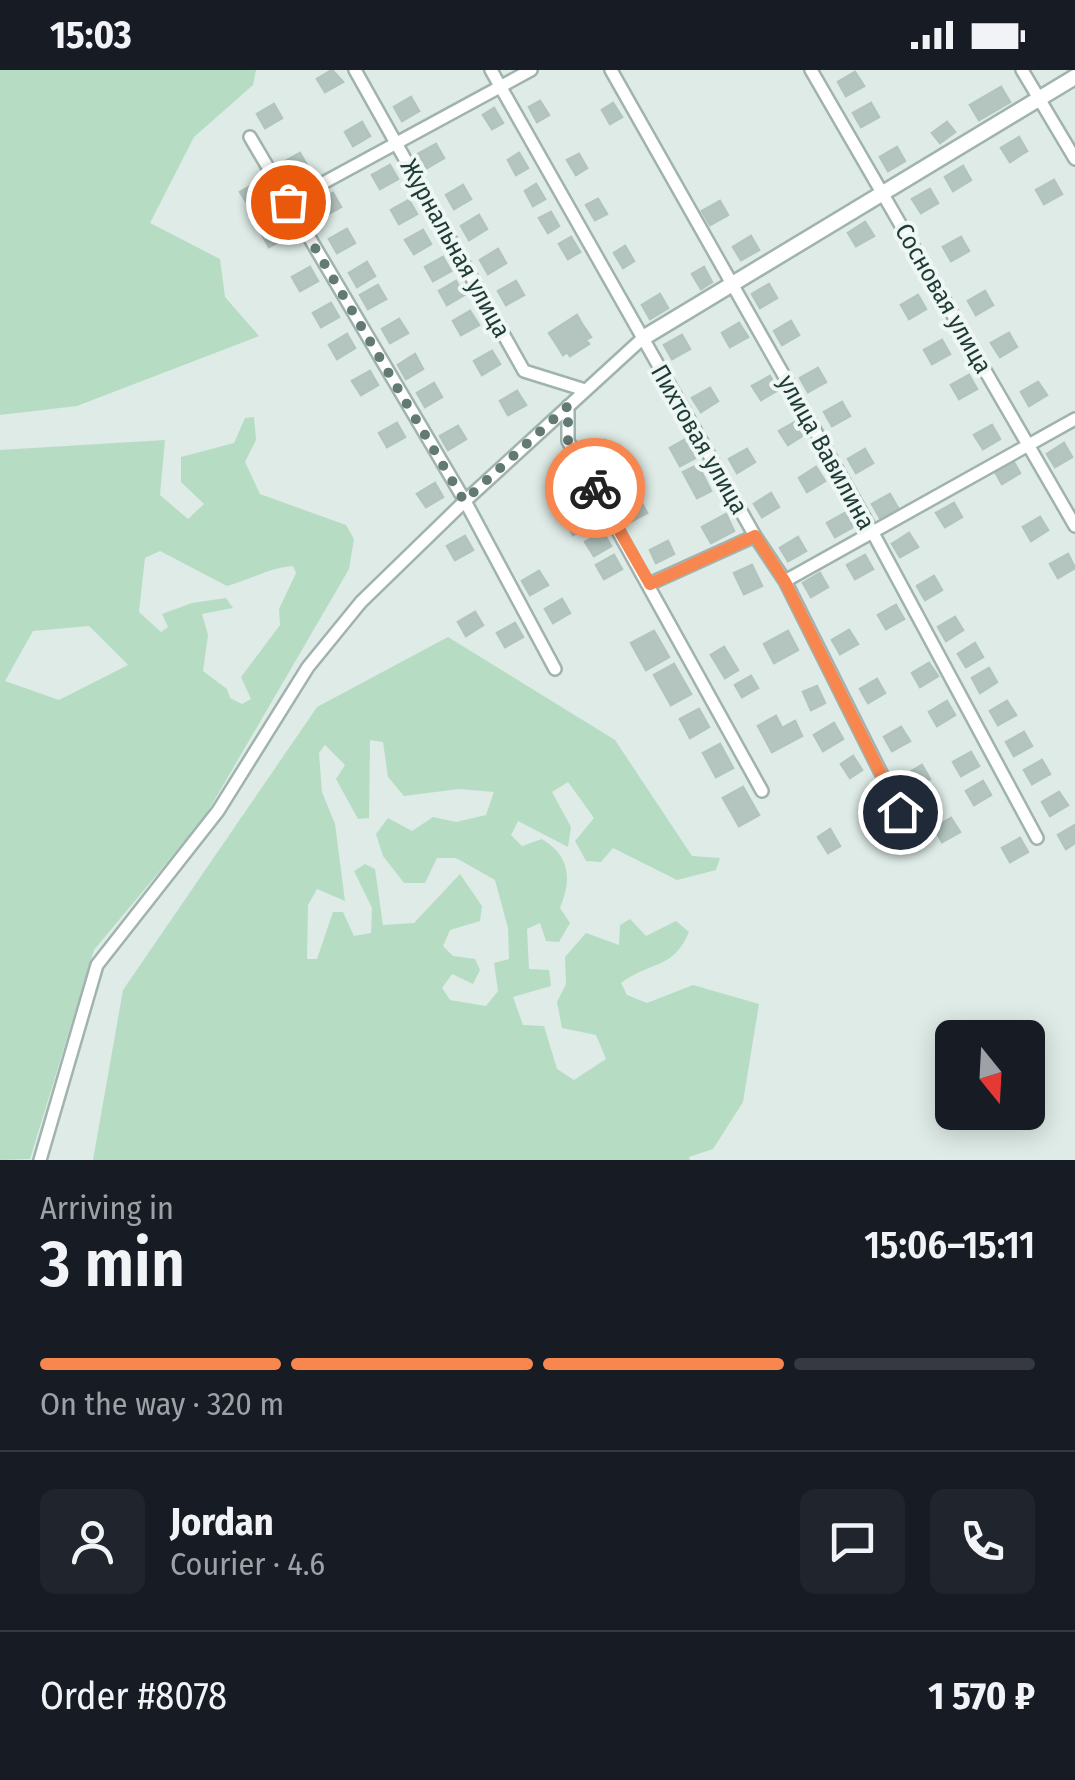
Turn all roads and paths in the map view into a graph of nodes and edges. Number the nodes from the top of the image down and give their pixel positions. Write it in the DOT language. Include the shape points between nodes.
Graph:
graph roads {
  1 [pos="355,70"];
  2 [pos="491,70"];
  3 [pos="532,70"];
  4 [pos="611,70"];
  5 [pos="811,70"];
  6 [pos="1022,70"];
  7 [pos="1075,77"];
  8 [pos="501,87"];
  9 [pos="1040,98"];
  10 [pos="250,138"];
  11 [pos="398,142"];
  12 [pos="1075,159"];
  13 [pos="882,192"];
  14 [pos="288,202"];
  15 [pos="732,283"];
  16 [pos="643,338"];
  17 [pos="585,390"];
  18 [pos="568,406"];
  19 [pos="1075,419"];
  20 [pos="1030,446"];
  21 [pos="464,501"];
  22 [pos="1075,526"];
  23 [pos="873,533"];
  24 [pos="755,536"];
  25 [pos="785,582"];
  26 [pos="650,584"];
  27 [pos="555,669"];
  28 [pos="762,791"];
  29 [pos="900,812"];
  30 [pos="1037,838"];
  31 [pos="40,1160"];
  1 -- 11 [label="street, Журнальная улица"];
  2 -- 8 [label="street, Пихтовая улица"];
  3 -- 8 [label="street"];
  4 -- 15 [label="street, улица Вавилина"];
  5 -- 13 [label="street, Сосновая улица"];
  6 -- 9 [label="street"];
  7 -- 9 [label="street"];
  8 -- 11 [label="street"];
  8 -- 16 [label="street, Пихтовая улица"];
  9 -- 12 [label="street"];
  9 -- 13 [label="street"];
  10 -- 14 [label="street"];
  11 -- 14 [label="street"];
  11 -- 17 [label="street, Журнальная улица" via="524,371"];
  13 -- 15 [label="street"];
  13 -- 20 [label="street, Сосновая улица"];
  14 -- 21 [label="street"];
  15 -- 16 [label="street"];
  15 -- 23 [label="street, улица Вавилина"];
  16 -- 17 [label="street"];
  16 -- 24 [label="street, Пихтовая улица"];
  17 -- 18 [label="street"];
  18 -- 21 [label="street"];
  18 -- 26 [label="street" via="568,441"];
  19 -- 20 [label="street"];
  20 -- 22 [label="street, Сосновая улица"];
  20 -- 23 [label="street"];
  21 -- 27 [label="street"];
  21 -- 31 [label="street" via="360,602 308,668 218,811 98,965"];
  23 -- 25 [label="street"];
  23 -- 30 [label="street, улица Вавилина"];
  24 -- 25 [label="street, Пихтовая улица"];
  24 -- 26 [label="street"];
  25 -- 29 [label="street, Пихтовая улица"];
  26 -- 28 [label="street"];
}
